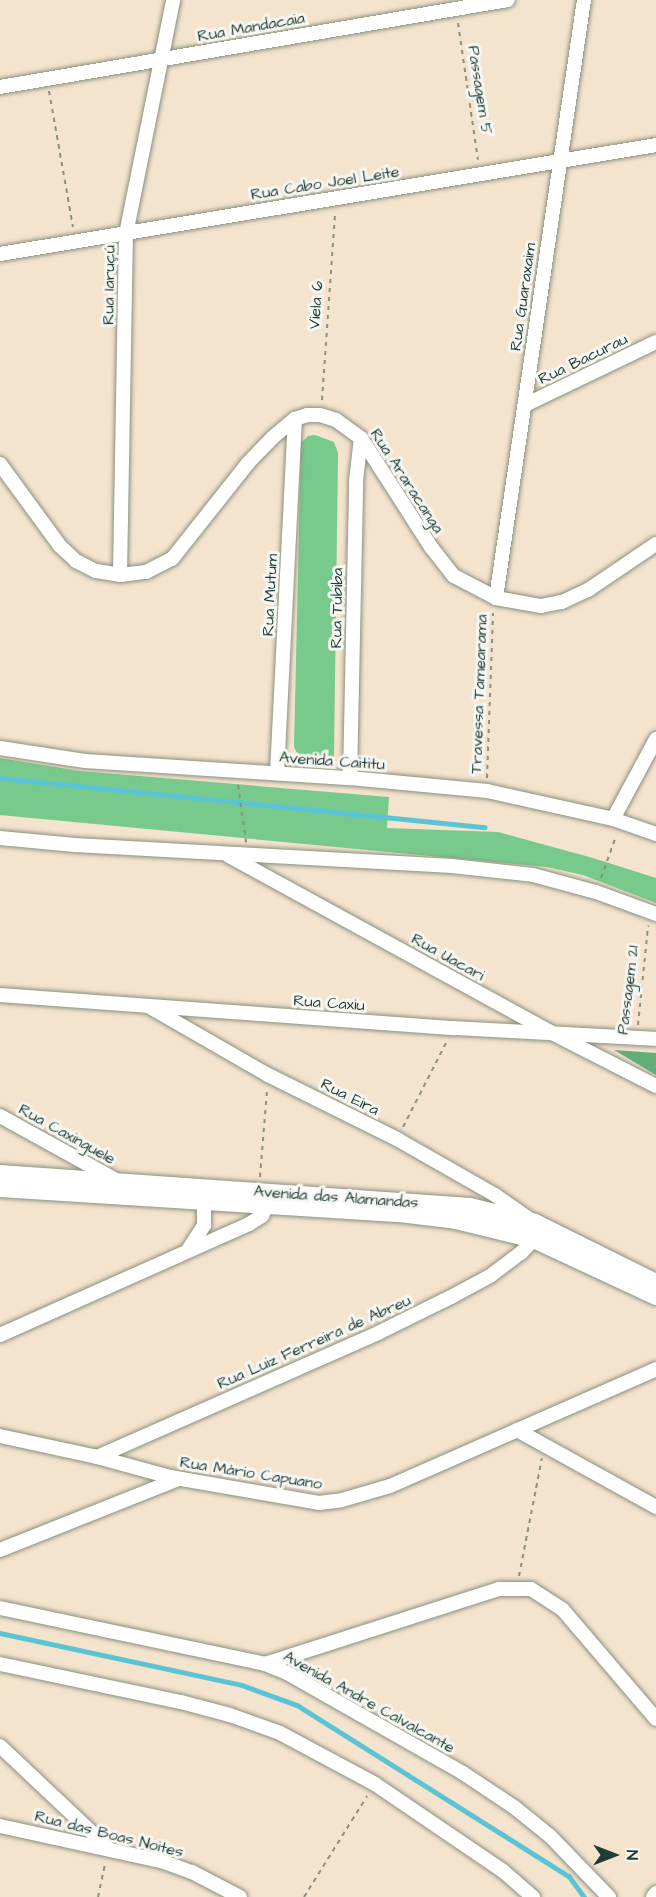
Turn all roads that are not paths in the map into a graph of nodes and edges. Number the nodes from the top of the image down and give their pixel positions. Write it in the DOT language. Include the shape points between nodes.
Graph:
graph roads {
  1 [pos="173,0"];
  2 [pos="508,0"];
  3 [pos="584,0"];
  4 [pos="161,59"];
  5 [pos="0,87"];
  6 [pos="656,145"];
  7 [pos="559,161"];
  8 [pos="126,234"];
  9 [pos="0,254"];
  10 [pos="656,342"];
  11 [pos="525,405"];
  12 [pos="295,419"];
  13 [pos="361,438"];
  14 [pos="0,464"];
  15 [pos="656,544"];
  16 [pos="120,575"];
  17 [pos="496,598"];
  18 [pos="656,739"];
  19 [pos="0,748"];
  20 [pos="277,773"];
  21 [pos="350,778"];
  22 [pos="617,821"];
  23 [pos="656,834"];
  24 [pos="0,838"];
  25 [pos="225,854"];
  26 [pos="653,913"];
  27 [pos="0,995"];
  28 [pos="148,1006"];
  29 [pos="550,1032"];
  30 [pos="656,1039"];
  31 [pos="656,1086"];
  32 [pos="0,1116"];
  33 [pos="0,1174"];
  34 [pos="0,1188"];
  35 [pos="123,1188"];
  36 [pos="204,1195"];
  37 [pos="266,1197"];
  38 [pos="534,1231"];
  39 [pos="186,1251"];
  40 [pos="656,1283"];
  41 [pos="656,1296"];
  42 [pos="3,1332"];
  43 [pos="656,1369"];
  44 [pos="517,1430"];
  45 [pos="0,1436"];
  46 [pos="97,1457"];
  47 [pos="178,1479"];
  48 [pos="656,1507"];
  49 [pos="0,1550"];
  50 [pos="0,1608"];
  51 [pos="0,1664"];
  52 [pos="265,1664"];
  53 [pos="656,1719"];
  54 [pos="0,1746"];
  55 [pos="0,1826"];
  56 [pos="108,1848"];
  57 [pos="656,1893"];
  58 [pos="240,1897"];
  59 [pos="533,1897"];
  60 [pos="609,1897"];
  61 [pos="653,1897"];
  1 -- 4 [label="street, Rua Iaruçú"];
  2 -- 4 [label="street, Rua Mandacaia"];
  3 -- 7 [label="street, Rua Guaraxaim"];
  4 -- 5 [label="street, Rua Mandacaia"];
  4 -- 8 [label="street, Rua Iaruçú"];
  6 -- 7 [label="street, Rua Cabo Joel Leite"];
  7 -- 8 [label="street, Rua Cabo Joel Leite"];
  7 -- 11 [label="street, Rua Guaraxaim"];
  8 -- 9 [label="street, Rua Cabo Joel Leite"];
  8 -- 16 [label="street, Rua Iaruçú"];
  10 -- 11 [label="street, Rua Bacurau"];
  11 -- 17 [label="street, Rua Guaraxaim"];
  12 -- 13 [label="street, Rua Araracanga" via="321,415 336,420"];
  12 -- 16 [label="street" via="248,463 172,559 146,572"];
  12 -- 20 [label="street, Rua Mutum"];
  13 -- 17 [label="street, Rua Araracanga" via="454,576"];
  13 -- 21 [label="street, Rua Tubiba" via="356,482"];
  14 -- 16 [label="street" via="68,554 96,571"];
  15 -- 17 [label="street, Rua Araracanga" via="588,590 562,602 541,606"];
  18 -- 22 [label="street"];
  19 -- 20 [label="street, Avenida Caititu" via="85,761"];
  20 -- 21 [label="street, Avenida Caititu"];
  21 -- 22 [label="street, Avenida Caititu" via="487,791"];
  22 -- 23 [label="street, Avenida Caititu"];
  24 -- 25 [label="street"];
  25 -- 26 [label="street" via="452,866 533,875"];
  25 -- 29 [label="street, Rua Uacari"];
  27 -- 28 [label="street, Rua Caxiu"];
  28 -- 29 [label="street, Rua Caxiu"];
  28 -- 38 [label="street, Rua Eira" via="495,1195"];
  29 -- 30 [label="street, Rua Caxiu"];
  29 -- 31 [label="street, Rua Uacari"];
  32 -- 35 [label="street, Rua Caxinguele"];
  33 -- 35 [label="street, Avenida das Alamandas"];
  34 -- 35 [label="street, Avenida das Alamandas"];
  35 -- 36 [label="street, Avenida das Alamandas"];
  36 -- 37 [label="street, Avenida das Alamandas"];
  36 -- 39 [label="street" via="204,1225"];
  37 -- 38 [label="street, Avenida das Alamandas" via="470,1207"];
  37 -- 39 [label="street" via="262,1216"];
  38 -- 40 [label="street, Avenida das Alamandas"];
  38 -- 41 [label="street, Avenida das Alamandas"];
  38 -- 46 [label="street, Rua Luiz Ferreira de Abreu" via="521,1253 451,1297"];
  39 -- 42 [label="street"];
  43 -- 44 [label="street, Rua Mário Capuano"];
  44 -- 47 [label="street, Rua Mário Capuano" via="390,1486 342,1500 319,1503"];
  44 -- 48 [label="street"];
  45 -- 46 [label="street, Rua Mário Capuano"];
  46 -- 47 [label="street, Rua Mário Capuano"];
  47 -- 49 [label="street"];
  50 -- 52 [label="street, Avenida Andre Calvalcante"];
  51 -- 59 [label="street" via="230,1715 280,1733 375,1784 503,1871"];
  52 -- 53 [label="street" via="499,1589 517,1587 538,1592 563,1610"];
  52 -- 60 [label="street, Avenida Andre Calvalcante" via="320,1690 514,1807 550,1836"];
  54 -- 56 [label="street"];
  55 -- 56 [label="street, Rua das Boas Noites"];
  56 -- 58 [label="street, Rua das Boas Noites" via="192,1872"];
  57 -- 61 [label="street"];
}
